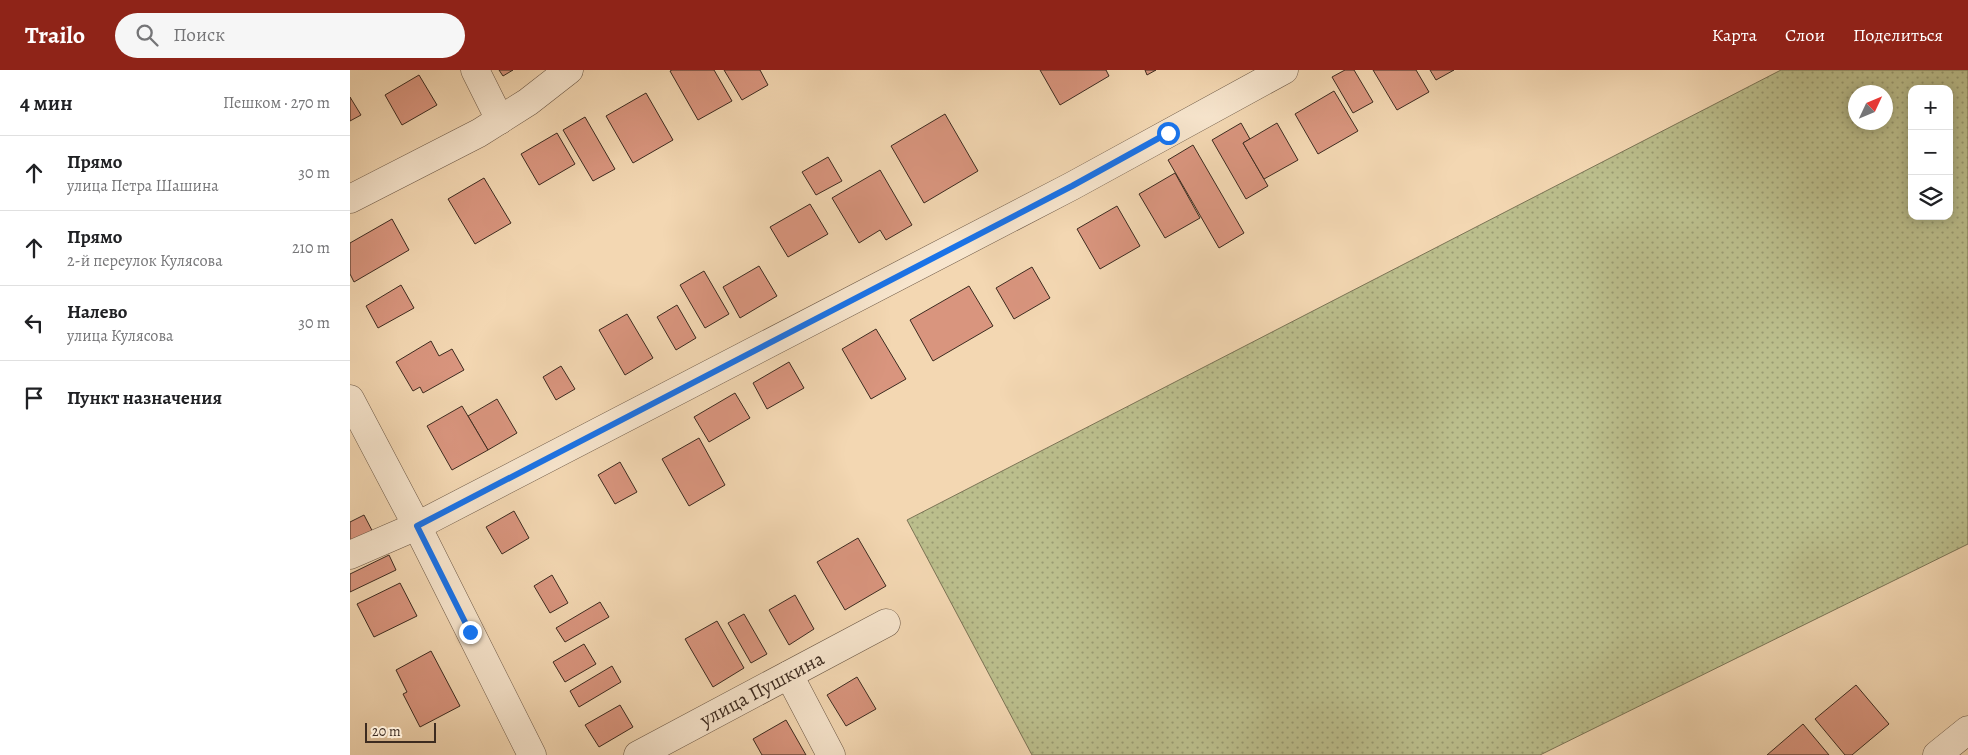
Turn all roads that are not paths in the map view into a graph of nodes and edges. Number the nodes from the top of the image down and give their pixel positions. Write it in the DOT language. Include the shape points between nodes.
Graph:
graph roads {
  1 [pos="475,70"];
  2 [pos="569,70"];
  3 [pos="1284,70"];
  4 [pos="500,120"];
  5 [pos="350,198"];
  6 [pos="350,399"];
  7 [pos="417,526"];
  8 [pos="350,555"];
  9 [pos="886,623"];
  10 [pos="789,674"];
  11 [pos="1968,730"];
  12 [pos="532,755"];
  13 [pos="638,755"];
  14 [pos="832,755"];
  15 [pos="1936,755"];
  1 -- 4 [label="street"];
  2 -- 4 [label="street"];
  3 -- 7 [label="street" via="1072,186"];
  4 -- 5 [label="street"];
  6 -- 7 [label="street"];
  7 -- 8 [label="street"];
  7 -- 12 [label="street"];
  9 -- 10 [label="street, улица Пушкина"];
  10 -- 13 [label="street, улица Пушкина"];
  10 -- 14 [label="street"];
  11 -- 15 [label="street"];
}
